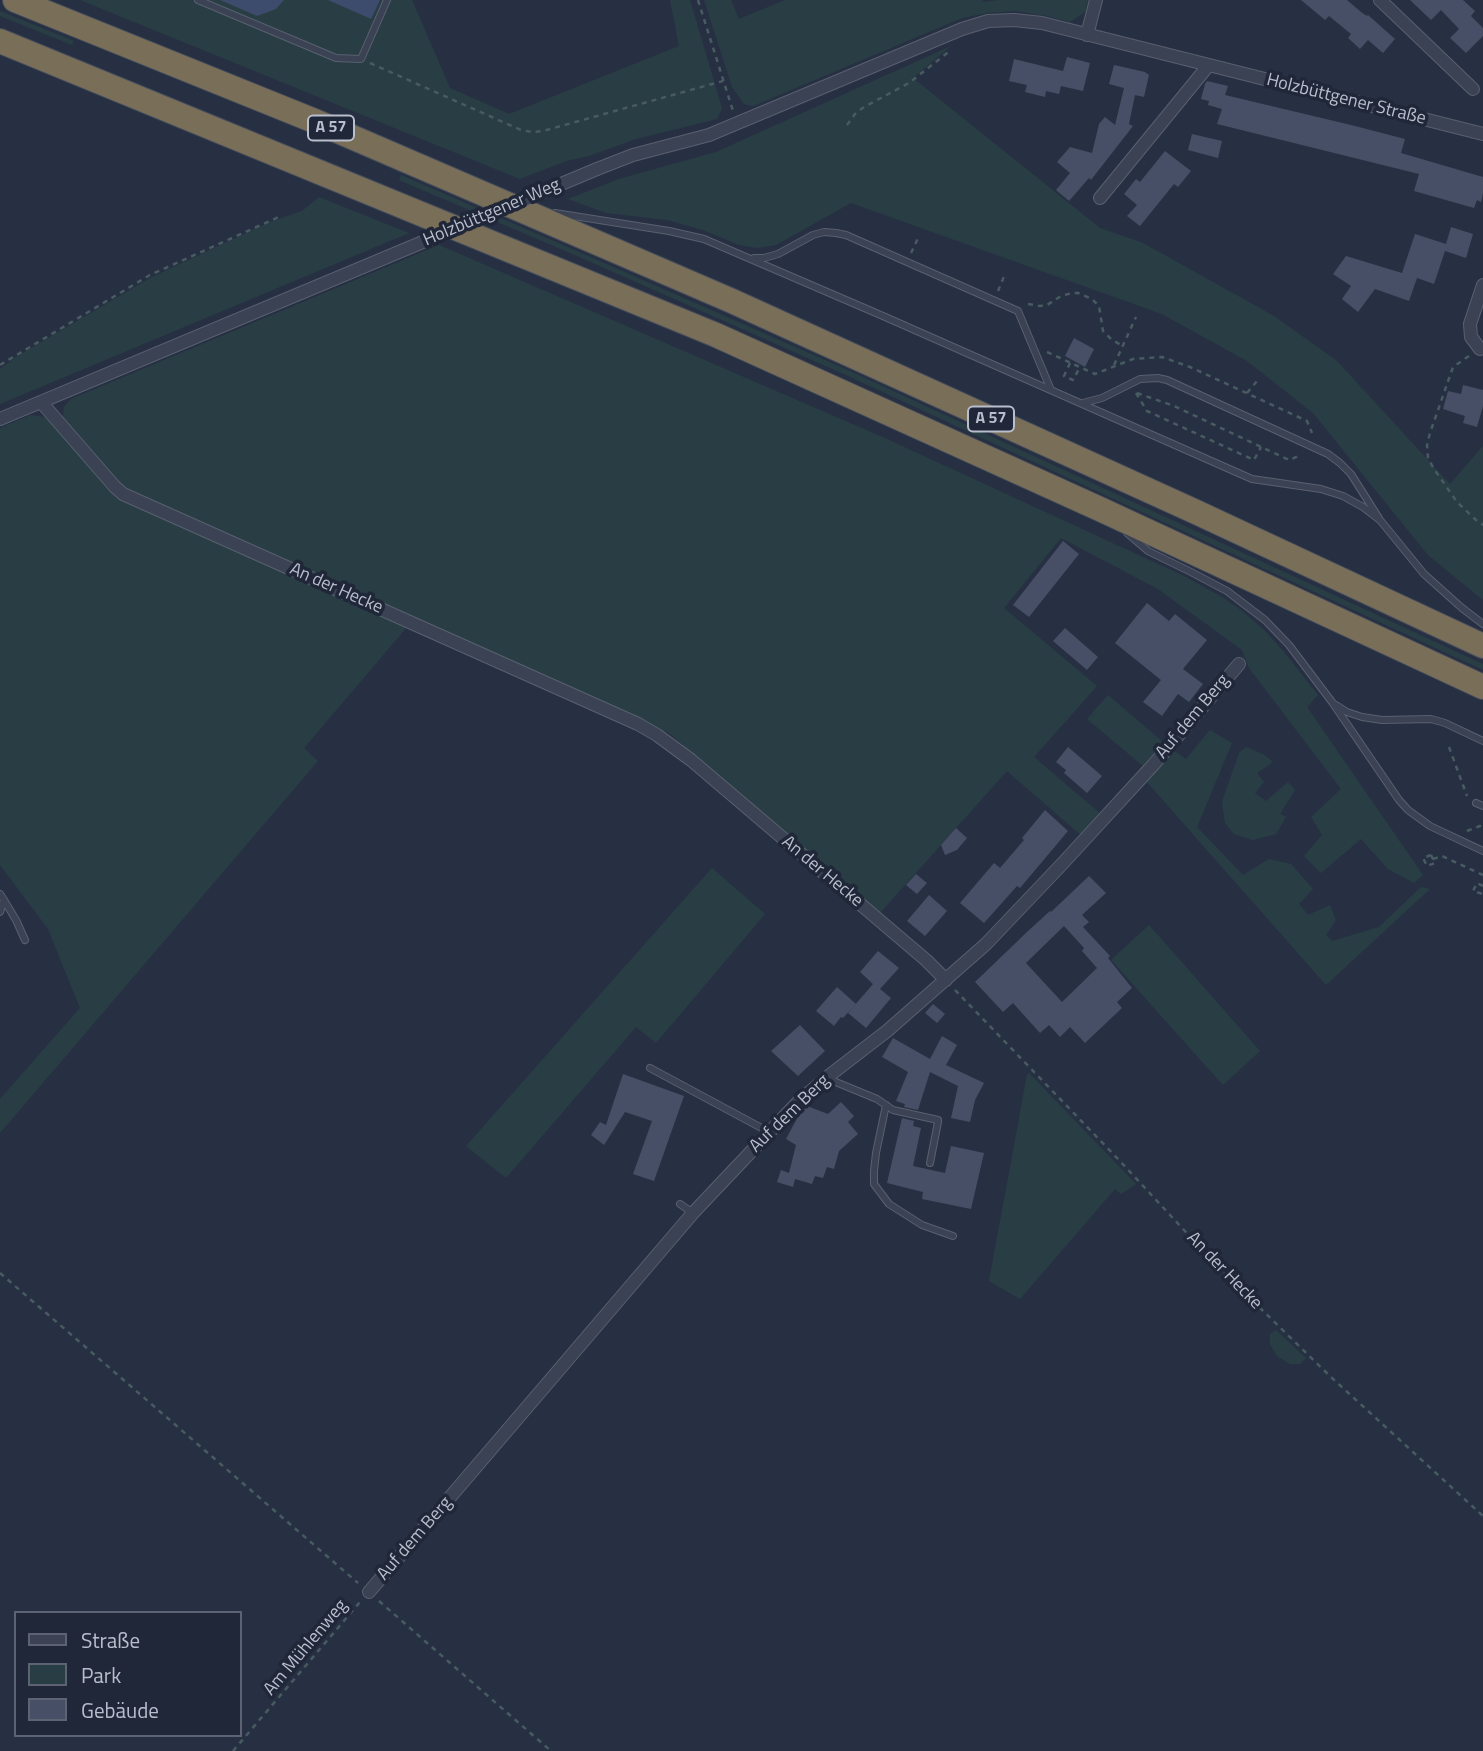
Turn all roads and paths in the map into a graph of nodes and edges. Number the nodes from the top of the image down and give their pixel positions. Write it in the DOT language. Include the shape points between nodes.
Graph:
graph roads {
  1 [pos="15,0"];
  2 [pos="198,0"];
  3 [pos="387,0"];
  4 [pos="698,0"];
  5 [pos="1096,0"];
  6 [pos="1380,0"];
  7 [pos="988,22"];
  8 [pos="961,29"];
  9 [pos="1087,35"];
  10 [pos="0,41"];
  11 [pos="361,59"];
  12 [pos="1208,66"];
  13 [pos="723,80"];
  14 [pos="1473,89"];
  15 [pos="737,124"];
  16 [pos="847,125"];
  17 [pos="1483,134"];
  18 [pos="497,198"];
  19 [pos="1100,198"];
  20 [pos="531,207"];
  21 [pos="543,210"];
  22 [pos="281,216"];
  23 [pos="919,236"];
  24 [pos="911,253"];
  25 [pos="749,258"];
  26 [pos="1005,274"];
  27 [pos="1483,285"];
  28 [pos="1006,295"];
  29 [pos="1028,314"];
  30 [pos="1136,317"];
  31 [pos="1123,346"];
  32 [pos="1480,349"];
  33 [pos="1043,350"];
  34 [pos="1070,363"];
  35 [pos="1120,364"];
  36 [pos="0,365"];
  37 [pos="1114,366"];
  38 [pos="1080,367"];
  39 [pos="1257,381"];
  40 [pos="1131,383"];
  41 [pos="1051,390"];
  42 [pos="1247,393"];
  43 [pos="41,402"];
  44 [pos="1081,404"];
  45 [pos="0,419"];
  46 [pos="1261,447"];
  47 [pos="1313,447"];
  48 [pos="1102,510"];
  49 [pos="1380,520"];
  50 [pos="1483,525"];
  51 [pos="1483,624"];
  52 [pos="1483,646"];
  53 [pos="1239,664"];
  54 [pos="1483,687"];
  55 [pos="1332,702"];
  56 [pos="1483,741"];
  57 [pos="1449,747"];
  58 [pos="1476,804"];
  59 [pos="1483,827"];
  60 [pos="1464,832"];
  61 [pos="1483,851"];
  62 [pos="1433,859"];
  63 [pos="1483,875"];
  64 [pos="1482,884"];
  65 [pos="1483,894"];
  66 [pos="2,897"];
  67 [pos="0,912"];
  68 [pos="25,940"];
  69 [pos="946,980"];
  70 [pos="650,1068"];
  71 [pos="826,1078"];
  72 [pos="886,1105"];
  73 [pos="769,1132"];
  74 [pos="930,1163"];
  75 [pos="680,1204"];
  76 [pos="693,1213"];
  77 [pos="953,1236"];
  78 [pos="0,1273"];
  79 [pos="1483,1516"];
  80 [pos="369,1592"];
  81 [pos="233,1751"];
  82 [pos="551,1751"];
  1 -- 18 [label="highway, A 57"];
  2 -- 11 [label="lane" via="337,58"];
  3 -- 11 [label="lane"];
  4 -- 13 [label="path"];
  5 -- 9 [label="street"];
  6 -- 14 [label="street"];
  7 -- 8 [label="street, Holzbüttgener Weg"];
  7 -- 9 [label="street, Holzbüttgener Straße" via="1042,23"];
  8 -- 15 [label="street, Holzbüttgener Weg"];
  8 -- 16 [label="path" via="949,52 909,83 864,107"];
  9 -- 12 [label="street, Holzbüttgener Straße"];
  10 -- 48 [label="highway, A 57" via="716,335"];
  11 -- 13 [label="path" via="532,132"];
  12 -- 17 [label="street, Holzbüttgener Straße"];
  12 -- 19 [label="street"];
  13 -- 15 [label="path"];
  15 -- 43 [label="street, Holzbüttgener Weg, bridge" via="597,169"];
  18 -- 20 [label="lane"];
  18 -- 52 [label="highway, A 57" via="745,306"];
  21 -- 25 [label="lane" via="686,234"];
  22 -- 36 [label="path" via="150,275"];
  23 -- 24 [label="path"];
  25 -- 41 [label="lane"];
  25 -- 41 [label="lane" via="778,254 824,232 846,235 1018,311"];
  26 -- 28 [label="path" via="998,291"];
  27 -- 32 [label="street" via="1470,324 1471,337"];
  29 -- 31 [label="path" via="1023,302 1047,305 1078,293 1096,302 1103,331"];
  30 -- 31 [label="path"];
  31 -- 37 [label="path"];
  32 -- 50 [label="path" via="1453,367 1427,445 1428,458 1457,502"];
  33 -- 34 [label="path"];
  34 -- 38 [label="path"];
  34 -- 38 [label="path" via="1064,376 1073,380"];
  35 -- 37 [label="path"];
  35 -- 40 [label="path"];
  35 -- 42 [label="path" via="1162,357"];
  37 -- 38 [label="path" via="1095,374"];
  39 -- 42 [label="path"];
  40 -- 44 [label="lane"];
  40 -- 47 [label="lane" via="1148,377 1167,380"];
  41 -- 44 [label="lane"];
  42 -- 47 [label="path" via="1307,421"];
  43 -- 45 [label="street, Holzbüttgener Weg"];
  43 -- 69 [label="street, An der Hecke" via="123,494 657,735"];
  44 -- 49 [label="lane" via="1252,479 1343,496"];
  46 -- 46 [label="path" via="1254,460 1147,411 1136,393"];
  46 -- 47 [label="path" via="1289,460"];
  47 -- 49 [label="lane" via="1340,463"];
  48 -- 54 [label="highway, A 57"];
  48 -- 55 [label="lane" via="1148,551 1227,591 1265,620"];
  49 -- 51 [label="lane" via="1424,574"];
  53 -- 69 [label="street, Auf dem Berg" via="1063,863"];
  55 -- 56 [label="lane" via="1362,718 1431,719"];
  55 -- 61 [label="lane" via="1408,810"];
  57 -- 58 [label="path"];
  59 -- 60 [label="path"];
  62 -- 63 [label="path" via="1442,856"];
  64 -- 65 [label="path" via="1477,883 1473,891"];
  66 -- 67 [label="lane"];
  66 -- 68 [label="lane"];
  69 -- 71 [label="street, Auf dem Berg"];
  69 -- 79 [label="path, An der Hecke" via="1222,1271"];
  70 -- 73 [label="lane"];
  71 -- 72 [label="lane"];
  71 -- 73 [label="street, Auf dem Berg"];
  72 -- 74 [label="lane" via="937,1120"];
  72 -- 77 [label="lane" via="874,1184 889,1204 922,1225"];
  73 -- 76 [label="street, Auf dem Berg"];
  75 -- 76 [label="lane"];
  76 -- 80 [label="street, Auf dem Berg"];
  78 -- 80 [label="path"];
  80 -- 81 [label="path, Am Mühlenweg"];
  80 -- 82 [label="path"];
}
